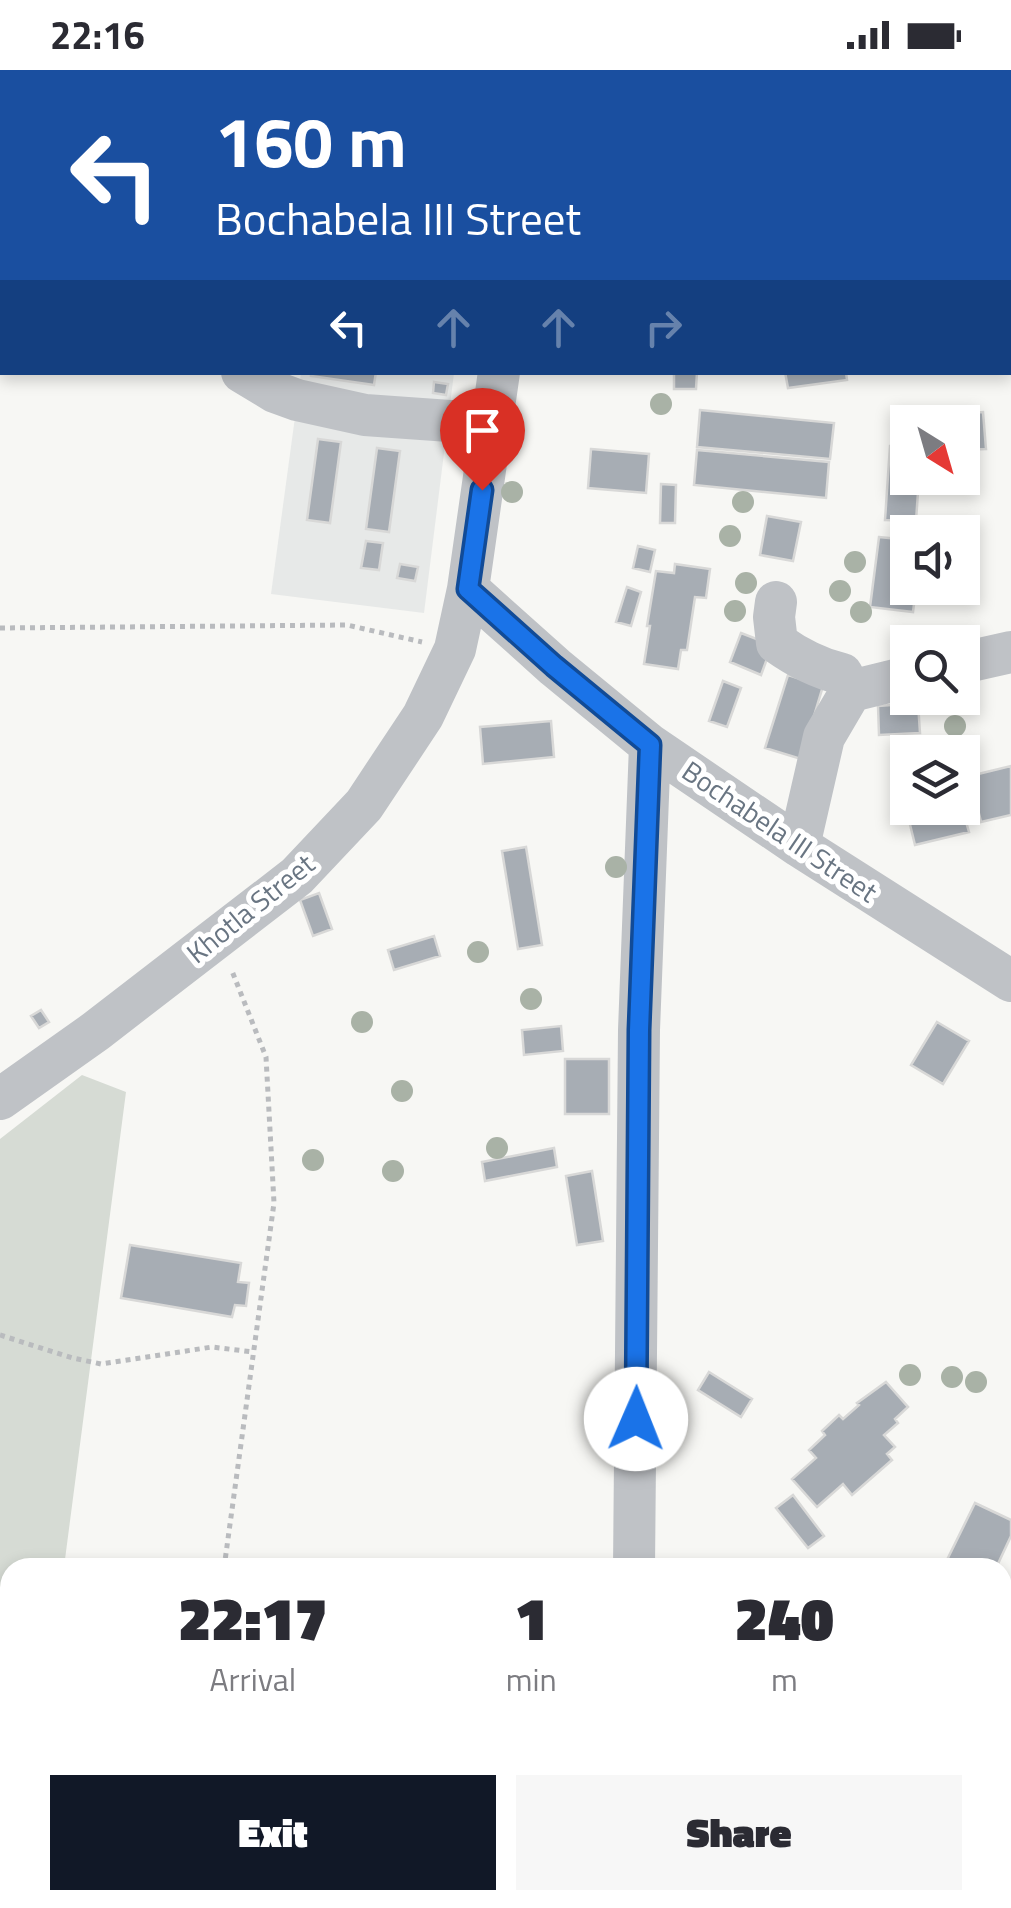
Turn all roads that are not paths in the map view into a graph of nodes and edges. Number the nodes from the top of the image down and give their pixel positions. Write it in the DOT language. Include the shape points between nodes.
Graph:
graph roads {
  1 [pos="247,375"];
  2 [pos="499,375"];
  3 [pos="492,424"];
  4 [pos="468,589"];
  5 [pos="776,602"];
  6 [pos="1011,652"];
  7 [pos="980,659"];
  8 [pos="890,680"];
  9 [pos="851,690"];
  10 [pos="650,745"];
  11 [pos="799,846"];
  12 [pos="1011,982"];
  13 [pos="0,1099"];
  14 [pos="634,1558"];
  1 -- 3 [label="street" via="297,400 365,415"];
  2 -- 3 [label="street, Khotla Street"];
  3 -- 4 [label="street, Khotla Street"];
  4 -- 10 [label="street, Bochabela III Street"];
  4 -- 13 [label="street, Khotla Street" via="454,649 423,716 364,805 296,876"];
  5 -- 9 [label="street" via="777,642 798,658 842,674"];
  6 -- 7 [label="street"];
  8 -- 9 [label="street"];
  9 -- 11 [label="street" via="824,737"];
  10 -- 11 [label="street, Bochabela III Street"];
  10 -- 14 [label="street" via="639,1030"];
  11 -- 12 [label="street, Bochabela III Street"];
}
